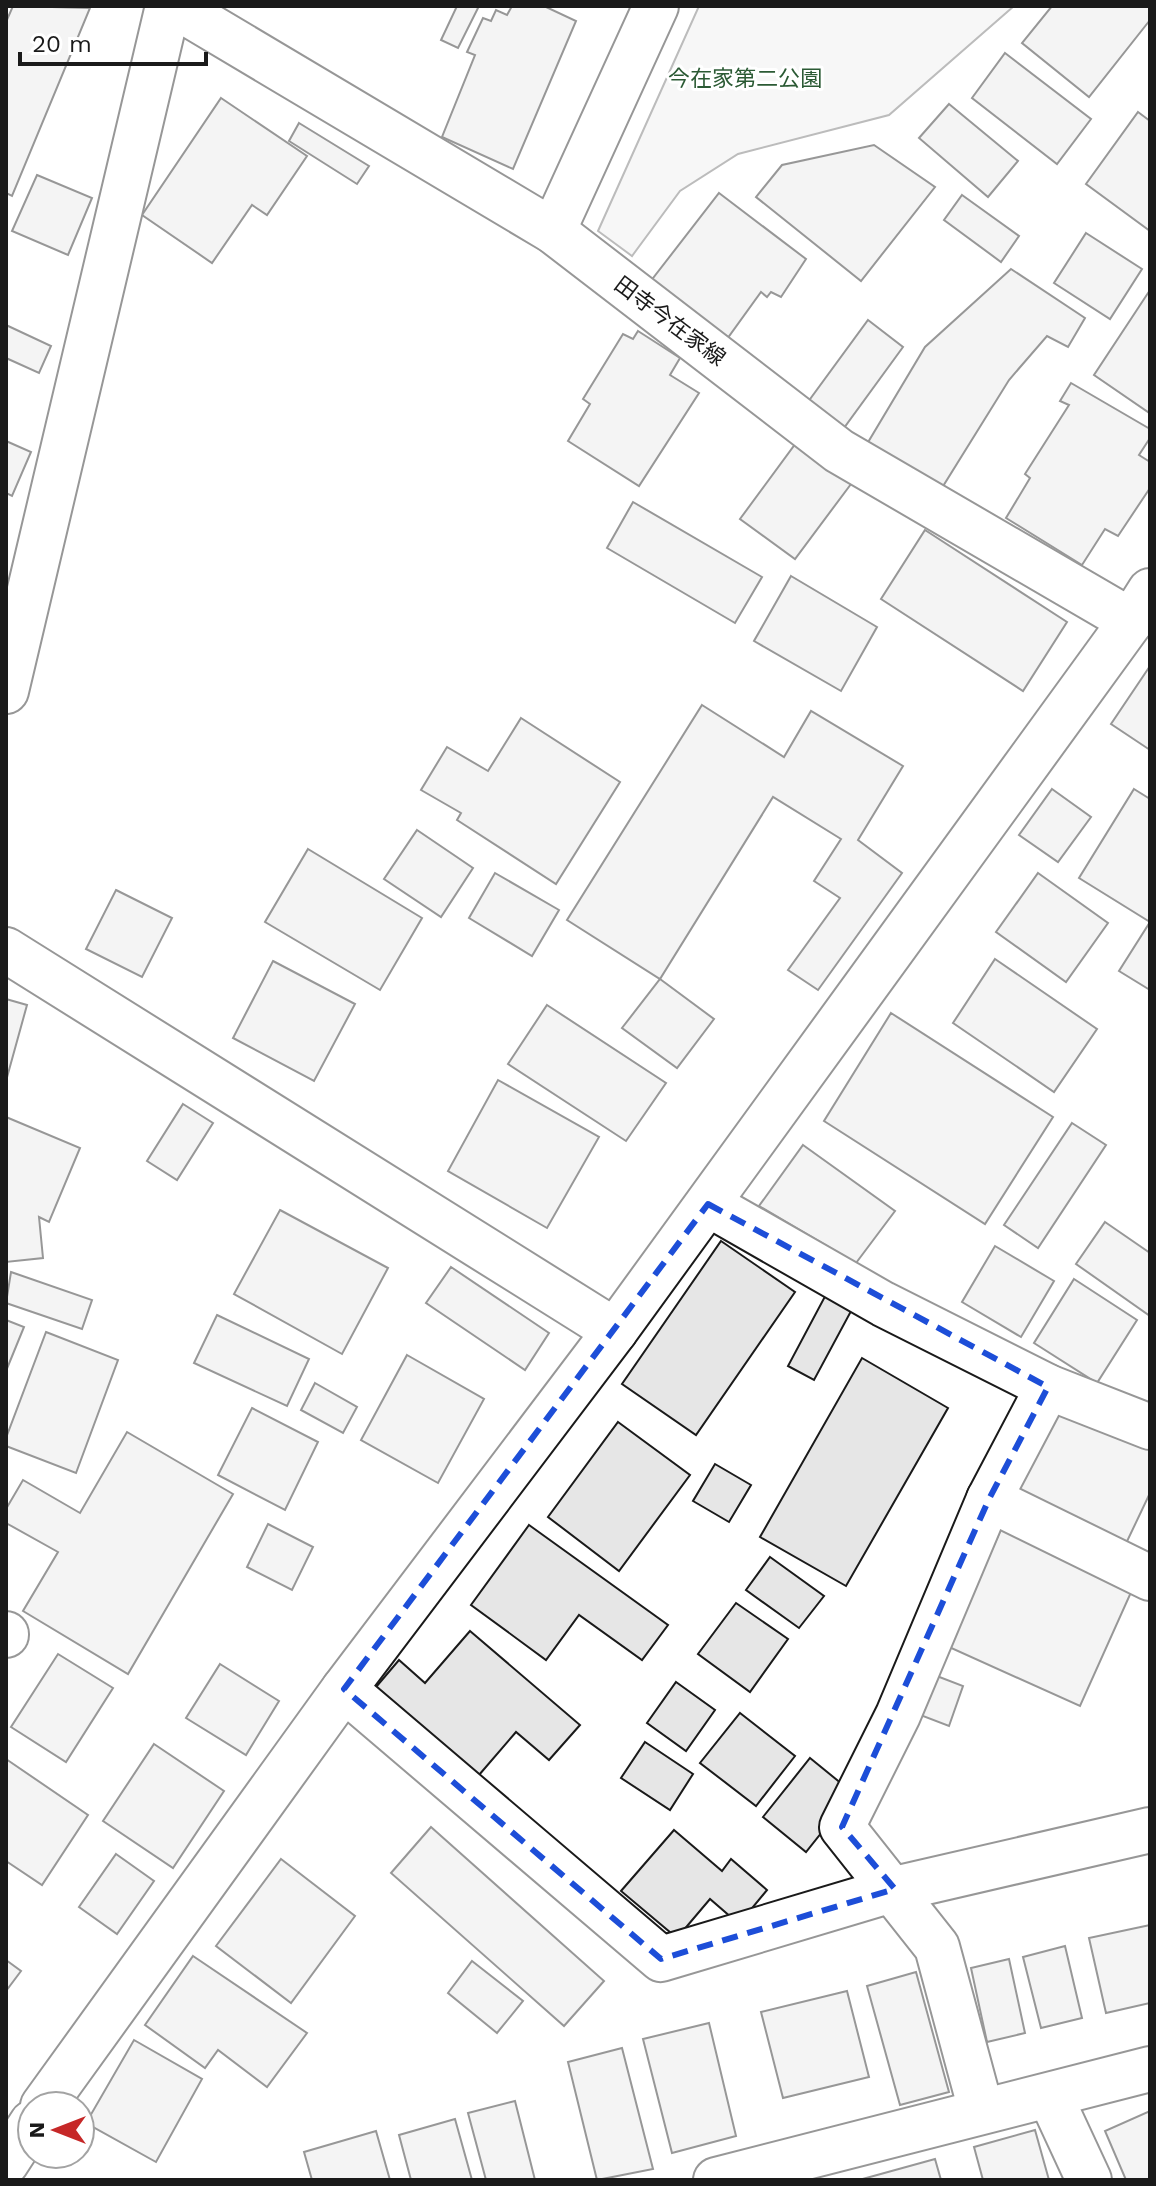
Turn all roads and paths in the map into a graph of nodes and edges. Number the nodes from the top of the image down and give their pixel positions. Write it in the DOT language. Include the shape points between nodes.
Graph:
graph roads {
  1 [pos="168,6"];
  2 [pos="175,6"];
  3 [pos="656,6"];
  4 [pos="553,231"];
  5 [pos="1140,606"];
  6 [pos="6,691"];
  7 [pos="6,950"];
  8 [pos="708,1204"];
  9 [pos="615,1331"];
  10 [pos="1048,1387"];
  11 [pos="1150,1427"];
  12 [pos="989,1499"];
  13 [pos="1150,1578"];
  14 [pos="344,1689"];
  15 [pos="1150,1830"];
  16 [pos="895,1889"];
  17 [pos="1150,2069"];
  18 [pos="55,2090"];
  19 [pos="1050,2096"];
  20 [pos="981,2110"];
  21 [pos="6,2166"];
  22 [pos="13,2180"];
  23 [pos="716,2180"];
  24 [pos="1089,2180"];
  1 -- 6 [label="street"];
  2 -- 4 [label="street, 田寺今在家線"];
  3 -- 4 [label="street"];
  4 -- 5 [label="street, 田寺今在家線" via="839,451"];
  5 -- 8 [label="street"];
  7 -- 9 [label="street"];
  8 -- 9 [label="street"];
  8 -- 10 [label="street" via="883,1304"];
  9 -- 14 [label="street"];
  10 -- 11 [label="street"];
  10 -- 12 [label="street"];
  12 -- 13 [label="street"];
  12 -- 16 [label="street" via="898,1715 842,1827"];
  14 -- 16 [label="street" via="661,1959"];
  14 -- 18 [label="street"];
  15 -- 16 [label="street"];
  16 -- 20 [label="street" via="937,1947"];
  17 -- 19 [label="street"];
  19 -- 20 [label="street"];
  19 -- 24 [label="street"];
  20 -- 23 [label="street"];
  21 -- 22 [label="street"];
}
